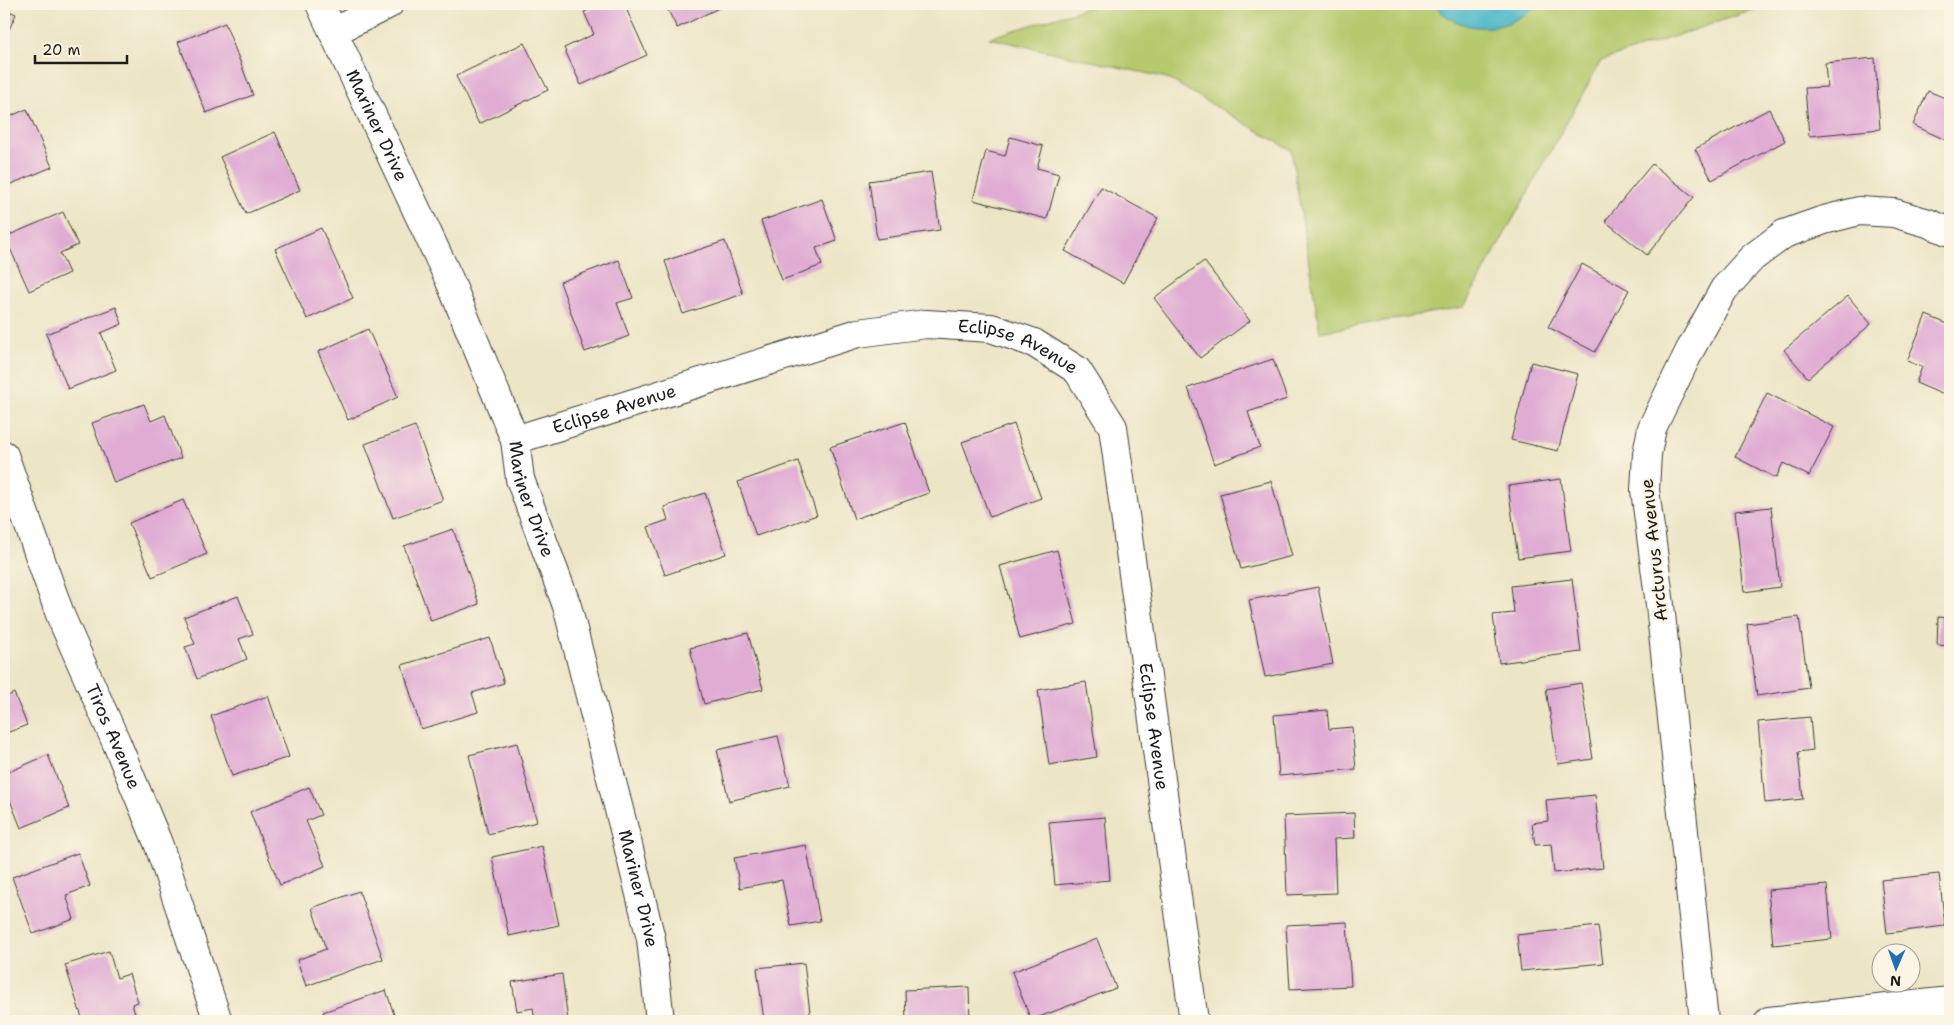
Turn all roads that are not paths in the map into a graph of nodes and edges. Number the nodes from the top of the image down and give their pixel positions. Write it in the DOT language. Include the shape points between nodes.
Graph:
graph roads {
  1 [pos="320,4"];
  2 [pos="389,4"];
  3 [pos="333,32"];
  4 [pos="1950,232"];
  5 [pos="515,440"];
  6 [pos="4,455"];
  7 [pos="1950,1001"];
  8 [pos="218,1021"];
  9 [pos="660,1021"];
  10 [pos="1194,1021"];
  11 [pos="1704,1021"];
  12 [pos="1769,1021"];
  1 -- 3 [label="street, Mariner Drive"];
  2 -- 3 [label="street"];
  3 -- 5 [label="street, Mariner Drive" via="449,279"];
  4 -- 11 [label="street, Arcturus Avenue" via="1894,213 1858,211 1784,234 1752,258 1724,289 1652,428 1645,490"];
  5 -- 9 [label="street, Mariner Drive" via="520,479 567,606 625,833 651,939"];
  5 -- 10 [label="street, Eclipse Avenue" via="858,333 926,324 991,328 1034,344 1077,370 1113,427"];
  6 -- 8 [label="street, Tiros Avenue" via="61,617 155,835"];
  7 -- 12 [label="street"];
}
